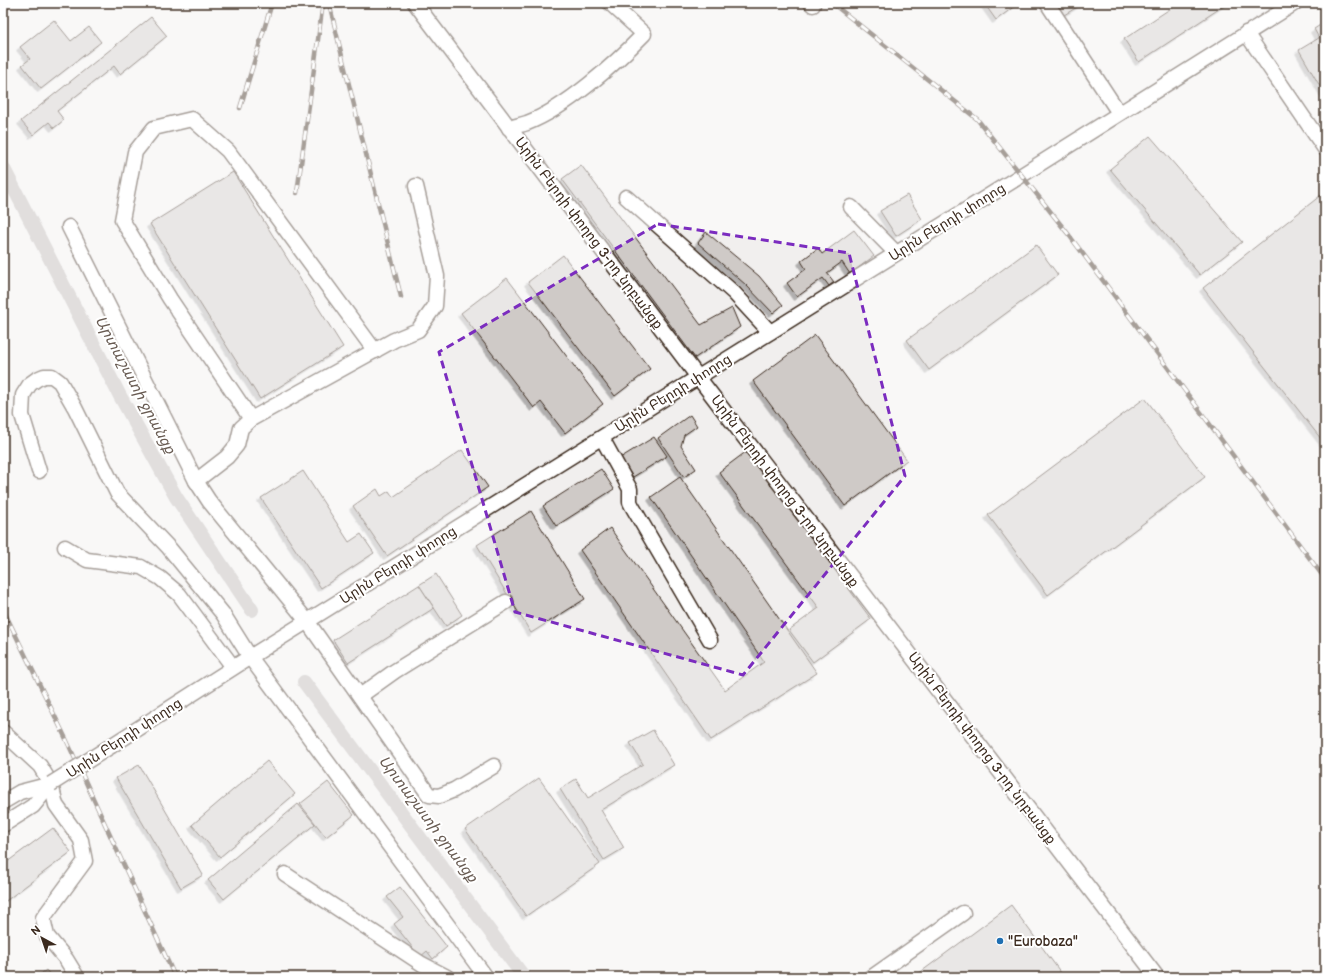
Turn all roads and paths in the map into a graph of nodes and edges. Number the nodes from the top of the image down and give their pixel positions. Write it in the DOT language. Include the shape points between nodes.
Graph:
graph roads {
  1 [pos="415,3"];
  2 [pos="610,3"];
  3 [pos="1047,3"];
  4 [pos="1295,3"];
  5 [pos="1246,33"];
  6 [pos="1119,114"];
  7 [pos="509,128"];
  8 [pos="1325,149"];
  9 [pos="416,186"];
  10 [pos="626,197"];
  11 [pos="851,207"];
  12 [pos="69,227"];
  13 [pos="896,253"];
  14 [pos="770,332"];
  15 [pos="375,351"];
  16 [pos="698,377"];
  17 [pos="250,419"];
  18 [pos="602,438"];
  19 [pos="39,471"];
  20 [pos="196,481"];
  21 [pos="65,547"];
  22 [pos="506,602"];
  23 [pos="307,622"];
  24 [pos="710,640"];
  25 [pos="250,657"];
  26 [pos="233,667"];
  27 [pos="360,696"];
  28 [pos="3,732"];
  29 [pos="494,766"];
  30 [pos="51,784"];
  31 [pos="3,802"];
  32 [pos="3,825"];
  33 [pos="285,874"];
  34 [pos="963,913"];
  35 [pos="77,977"];
  36 [pos="447,977"];
  37 [pos="486,977"];
  38 [pos="872,977"];
  39 [pos="1157,977"];
  1 -- 7 [label="street, Արին Բերդի փողոց 3-րդ նրբանցք"];
  2 -- 7 [label="street" via="644,34 628,51 568,100 527,123"];
  3 -- 6 [label="street"];
  4 -- 5 [label="street, Արին Բերդի փողոց"];
  5 -- 6 [label="street, Արին Բերդի փողոց"];
  5 -- 8 [label="street"];
  6 -- 13 [label="street, Արին Բերդի փողոց"];
  7 -- 16 [label="street, Արին Բերդի փողոց 3-րդ նրբանցք"];
  9 -- 15 [label="street" via="437,276 435,306 418,330"];
  10 -- 14 [label="street" via="734,294"];
  11 -- 13 [label="street"];
  12 -- 20 [label="street"];
  13 -- 14 [label="street, Արին Բերդի փողոց"];
  14 -- 16 [label="street, Արին Բերդի փողոց"];
  15 -- 17 [label="street"];
  15 -- 17 [label="street" via="228,151 192,119 154,128 135,152 122,220 170,299"];
  16 -- 18 [label="street, Արին Բերդի փողոց"];
  16 -- 39 [label="street, Արին Բերդի փողոց 3-րդ նրբանցք"];
  17 -- 20 [label="street" via="241,428 237,445 227,457"];
  18 -- 23 [label="street, Արին Բերդի փողոց"];
  18 -- 24 [label="street" via="630,490 632,506"];
  19 -- 25 [label="street" via="22,415 24,395 30,384 37,379 52,376 60,382 75,408 117,493 169,548 223,614"];
  20 -- 23 [label="street" via="209,501"];
  21 -- 26 [label="street" via="87,560 141,567 160,578 178,594"];
  22 -- 27 [label="street"];
  23 -- 25 [label="street, Արին Բերդի փողոց"];
  23 -- 27 [label="street"];
  25 -- 26 [label="street, Արին Բերդի փողոց"];
  25 -- 37 [label="street"];
  26 -- 30 [label="street, Արին Բերդի փողոց, bridge"];
  27 -- 29 [label="street" via="429,795 439,796 454,790"];
  28 -- 30 [label="street" via="40,766"];
  30 -- 31 [label="street, Արին Բերդի փողոց" via="20,792"];
  30 -- 32 [label="street, Արին Բերդի փողոց" via="32,806"];
  30 -- 35 [label="street" via="56,805 81,840 85,861 44,918 47,936 66,958"];
  33 -- 36 [label="street" via="422,964"];
  34 -- 38 [label="street"];
}
